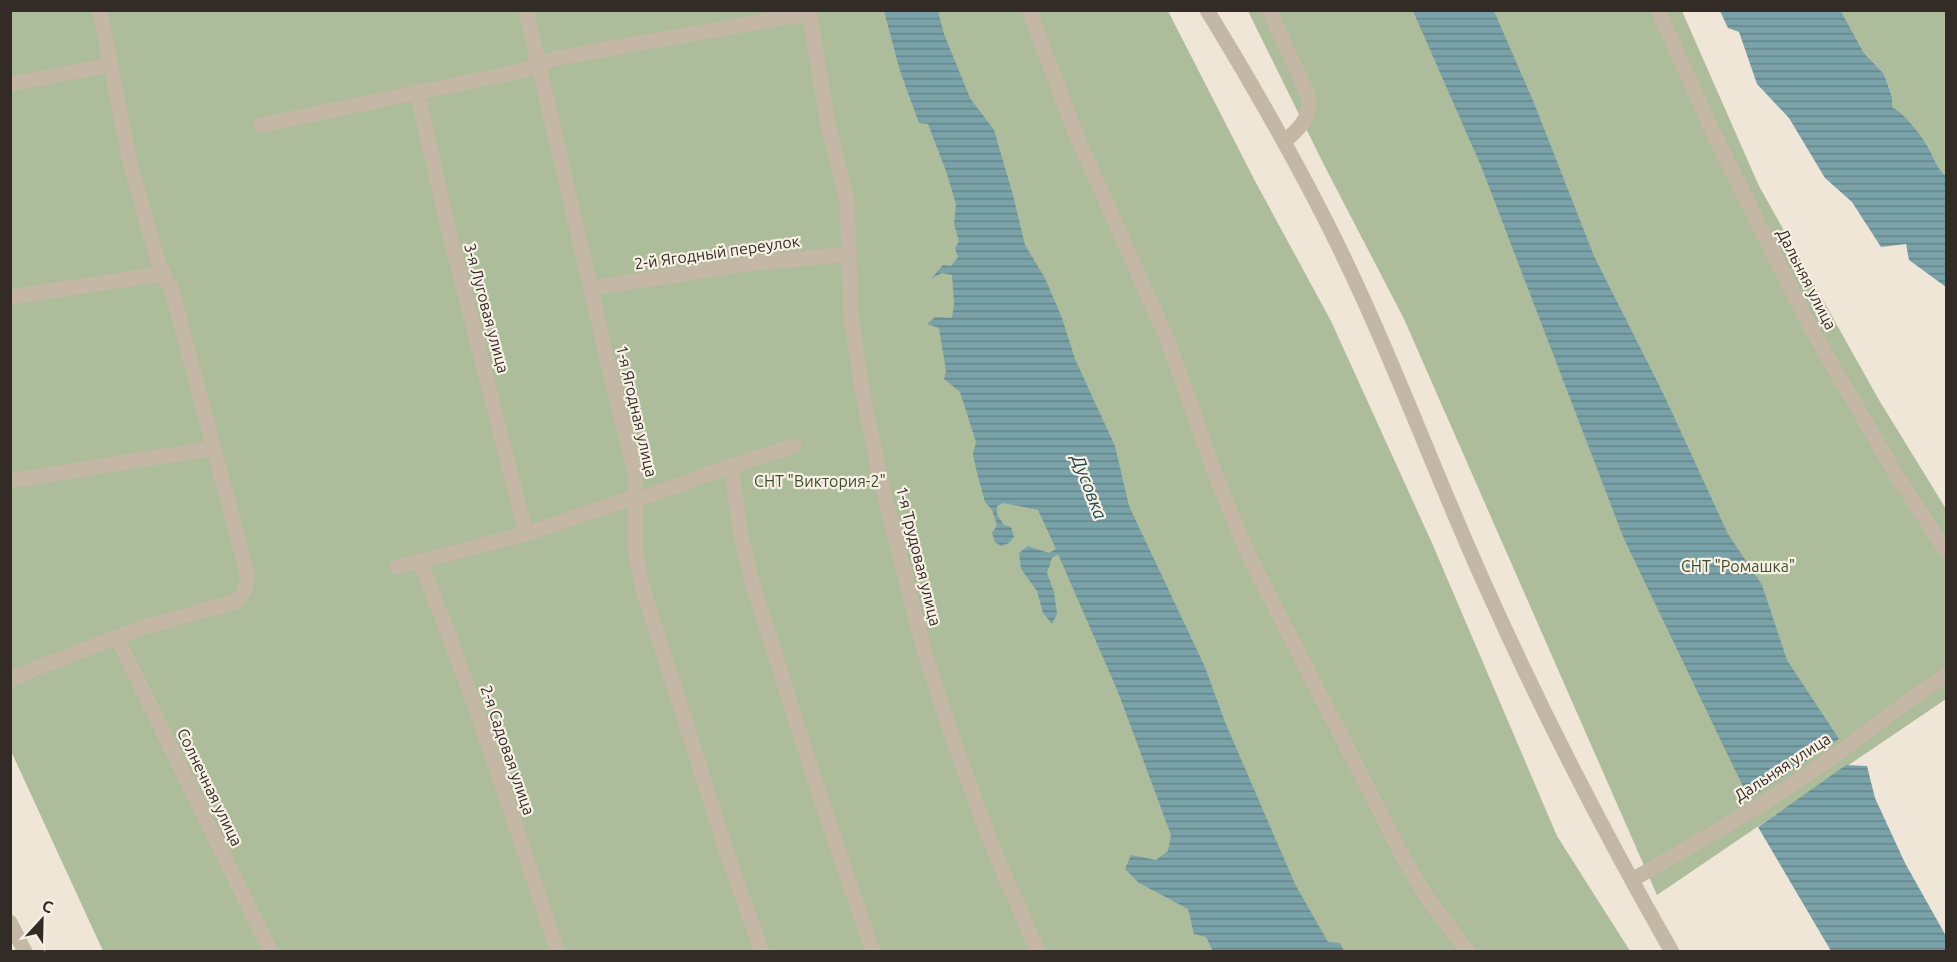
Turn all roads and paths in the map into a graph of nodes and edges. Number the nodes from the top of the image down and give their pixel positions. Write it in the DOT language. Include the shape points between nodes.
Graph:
graph roads {
  1 [pos="100,10"];
  2 [pos="526,10"];
  3 [pos="1029,10"];
  4 [pos="1207,10"];
  5 [pos="1269,10"];
  6 [pos="1658,10"];
  7 [pos="809,12"];
  8 [pos="538,64"];
  9 [pos="111,65"];
  10 [pos="10,84"];
  11 [pos="417,91"];
  12 [pos="261,125"];
  13 [pos="1284,142"];
  14 [pos="849,254"];
  15 [pos="162,274"];
  16 [pos="590,288"];
  17 [pos="10,297"];
  18 [pos="794,446"];
  19 [pos="214,448"];
  20 [pos="731,466"];
  21 [pos="10,481"];
  22 [pos="635,501"];
  23 [pos="526,534"];
  24 [pos="1947,551"];
  25 [pos="420,562"];
  26 [pos="396,567"];
  27 [pos="117,638"];
  28 [pos="1947,675"];
  29 [pos="10,680"];
  30 [pos="1632,880"];
  31 [pos="10,922"];
  32 [pos="25,951"];
  33 [pos="271,951"];
  34 [pos="558,951"];
  35 [pos="762,951"];
  36 [pos="873,951"];
  37 [pos="1038,951"];
  38 [pos="1468,951"];
  39 [pos="1672,951"];
  1 -- 9 [label="street"];
  2 -- 8 [label="street, 1-я Ягодная улица"];
  3 -- 38 [label="street" via="1075,132 1168,341 1249,556 1403,857 1426,896"];
  4 -- 13 [label="street"];
  5 -- 13 [label="street" via="1309,98 1307,116"];
  6 -- 24 [label="street, Дальняя улица" via="1712,130 1811,328 1894,471"];
  7 -- 8 [label="street"];
  7 -- 14 [label="street, 1-я Трудовая улица" via="828,125 847,201"];
  8 -- 11 [label="street" via="517,72"];
  8 -- 16 [label="street, 1-я Ягодная улица"];
  9 -- 10 [label="street"];
  9 -- 15 [label="street" via="125,141"];
  11 -- 12 [label="street"];
  11 -- 23 [label="street, 3-я Луговая улица"];
  13 -- 30 [label="street" via="1364,301 1485,584"];
  14 -- 16 [label="street, 2-й Ягодный переулок" via="755,263"];
  14 -- 37 [label="street, 1-я Трудовая улица" via="851,317 863,395 923,646 988,836"];
  15 -- 17 [label="street"];
  15 -- 19 [label="street" via="172,291"];
  16 -- 22 [label="street, 1-я Ягодная улица" via="635,473"];
  18 -- 20 [label="street"];
  19 -- 21 [label="street"];
  19 -- 27 [label="street" via="247,573 244,595 217,609 144,627"];
  20 -- 22 [label="street"];
  20 -- 36 [label="street" via="752,582"];
  22 -- 23 [label="street" via="622,501"];
  22 -- 35 [label="street, 1-я Ягодная улица" via="635,547 642,586"];
  23 -- 25 [label="street"];
  25 -- 26 [label="street"];
  25 -- 34 [label="street, 2-я Садовая улица" via="493,758"];
  27 -- 29 [label="street"];
  27 -- 33 [label="street, Солнечная улица"];
  28 -- 30 [label="street, Дальняя улица" via="1785,789"];
  30 -- 39 [label="street"];
  31 -- 32 [label="street"];
}
